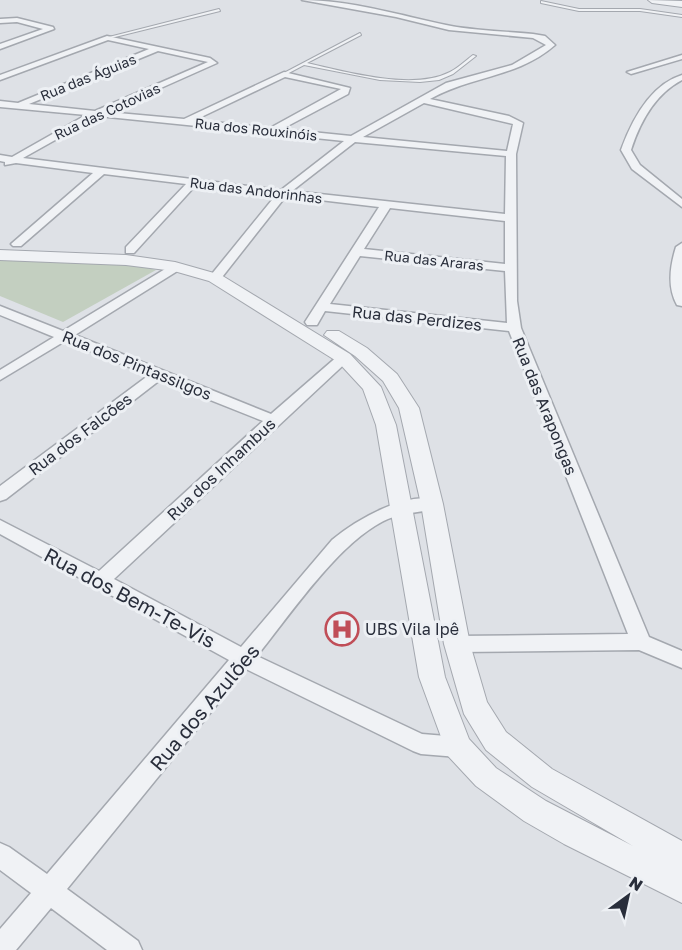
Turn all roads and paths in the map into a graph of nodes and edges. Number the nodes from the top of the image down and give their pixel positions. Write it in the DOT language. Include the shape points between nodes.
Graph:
graph roads {
  1 [pos="305,0"];
  2 [pos="652,0"];
  3 [pos="542,2"];
  4 [pos="682,4"];
  5 [pos="219,10"];
  6 [pos="682,16"];
  7 [pos="0,21"];
  8 [pos="360,34"];
  9 [pos="107,38"];
  10 [pos="0,47"];
  11 [pos="157,49"];
  12 [pos="474,56"];
  13 [pos="682,57"];
  14 [pos="305,64"];
  15 [pos="631,72"];
  16 [pos="284,74"];
  17 [pos="682,77"];
  18 [pos="0,78"];
  19 [pos="667,85"];
  20 [pos="682,88"];
  21 [pos="423,100"];
  22 [pos="0,104"];
  23 [pos="19,106"];
  24 [pos="95,114"];
  25 [pos="184,122"];
  26 [pos="273,130"];
  27 [pos="352,140"];
  28 [pos="512,154"];
  29 [pos="0,158"];
  30 [pos="13,160"];
  31 [pos="0,169"];
  32 [pos="100,172"];
  33 [pos="193,183"];
  34 [pos="283,193"];
  35 [pos="682,204"];
  36 [pos="386,205"];
  37 [pos="512,218"];
  38 [pos="9,244"];
  39 [pos="682,247"];
  40 [pos="130,250"];
  41 [pos="356,252"];
  42 [pos="0,255"];
  43 [pos="174,267"];
  44 [pos="512,268"];
  45 [pos="219,273"];
  46 [pos="682,302"];
  47 [pos="0,310"];
  48 [pos="316,315"];
  49 [pos="514,328"];
  50 [pos="66,336"];
  51 [pos="344,358"];
  52 [pos="159,374"];
  53 [pos="0,376"];
  54 [pos="273,420"];
  55 [pos="0,495"];
  56 [pos="432,504"];
  57 [pos="401,507"];
  58 [pos="0,526"];
  59 [pos="100,581"];
  60 [pos="640,642"];
  61 [pos="457,644"];
  62 [pos="245,659"];
  63 [pos="682,660"];
  64 [pos="458,747"];
  65 [pos="0,855"];
  66 [pos="682,858"];
  67 [pos="682,887"];
  68 [pos="48,893"];
  69 [pos="0,949"];
  70 [pos="129,950"];
  1 -- 21 [label="street" via="449,28 533,36 550,45 515,67 448,85"];
  2 -- 4 [label="street"];
  3 -- 6 [label="lane" via="579,10 640,10"];
  5 -- 9 [label="lane"];
  7 -- 10 [label="street" via="17,20 50,29"];
  8 -- 14 [label="lane"];
  9 -- 11 [label="street"];
  9 -- 18 [label="street"];
  11 -- 23 [label="street, Rua das Águias"];
  11 -- 24 [label="street, Rua das Cotovias" via="213,63"];
  12 -- 14 [label="lane" via="451,73 423,80 380,79"];
  13 -- 15 [label="street"];
  14 -- 16 [label="lane"];
  16 -- 25 [label="street"];
  16 -- 26 [label="street" via="346,88"];
  17 -- 19 [label="street"];
  19 -- 20 [label="street"];
  19 -- 35 [label="street" via="632,129 626,150 636,167"];
  21 -- 27 [label="street"];
  21 -- 28 [label="street, Rua das Arapongas" via="518,123"];
  22 -- 23 [label="street, Rua dos Rouxinóis"];
  23 -- 24 [label="street, Rua dos Rouxinóis"];
  24 -- 25 [label="street, Rua dos Rouxinóis"];
  24 -- 30 [label="street, Rua das Cotovias"];
  25 -- 26 [label="street, Rua dos Rouxinóis"];
  26 -- 27 [label="street, Rua dos Rouxinóis"];
  27 -- 28 [label="street, Rua dos Rouxinóis"];
  27 -- 34 [label="street"];
  28 -- 37 [label="street, Rua das Arapongas"];
  29 -- 30 [label="street, Rua das Andorinhas"];
  30 -- 31 [label="street, Rua das Cotovias"];
  30 -- 32 [label="street, Rua das Andorinhas"];
  32 -- 33 [label="street, Rua das Andorinhas"];
  32 -- 38 [label="street"];
  33 -- 34 [label="street, Rua das Andorinhas"];
  33 -- 40 [label="street"];
  34 -- 36 [label="street, Rua das Andorinhas"];
  34 -- 45 [label="street"];
  36 -- 37 [label="street, Rua das Andorinhas"];
  36 -- 41 [label="street"];
  37 -- 44 [label="street, Rua das Arapongas"];
  38 -- 40 [label="street"];
  39 -- 46 [label="street" via="677,260"];
  40 -- 45 [label="street" via="189,258"];
  41 -- 44 [label="street, Rua das Araras"];
  41 -- 48 [label="street"];
  42 -- 43 [label="street"];
  43 -- 45 [label="street"];
  43 -- 50 [label="street"];
  44 -- 49 [label="street, Rua das Arapongas"];
  45 -- 48 [label="street"];
  45 -- 51 [label="street"];
  47 -- 50 [label="street, Rua dos Pintassilgos"];
  48 -- 49 [label="street, Rua das Perdizes"];
  48 -- 56 [label="street" via="390,378 409,408"];
  49 -- 60 [label="street, Rua das Arapongas"];
  50 -- 52 [label="street, Rua dos Pintassilgos"];
  50 -- 53 [label="street"];
  51 -- 54 [label="street, Rua dos Inhambus"];
  51 -- 57 [label="street" via="372,387 386,425"];
  52 -- 54 [label="street, Rua dos Pintassilgos"];
  52 -- 55 [label="street, Rua dos Falcões"];
  54 -- 59 [label="street, Rua dos Inhambus"];
  56 -- 57 [label="street, Rua dos Azulões"];
  56 -- 61 [label="street"];
  57 -- 62 [label="street, Rua dos Azulões" via="362,524 338,545"];
  57 -- 64 [label="street" via="432,677"];
  58 -- 59 [label="street, Rua dos Bem-Te-Vis"];
  59 -- 62 [label="street, Rua dos Bem-Te-Vis"];
  60 -- 61 [label="street"];
  60 -- 63 [label="street"];
  61 -- 66 [label="street" via="474,706 496,741 543,777"];
  62 -- 64 [label="street, Rua dos Bem-Te-Vis" via="421,744"];
  62 -- 68 [label="street, Rua dos Azulões"];
  64 -- 67 [label="street" via="486,777 535,811"];
  65 -- 68 [label="street"];
  68 -- 69 [label="street, Rua dos Azulões"];
  68 -- 70 [label="street"];
}
